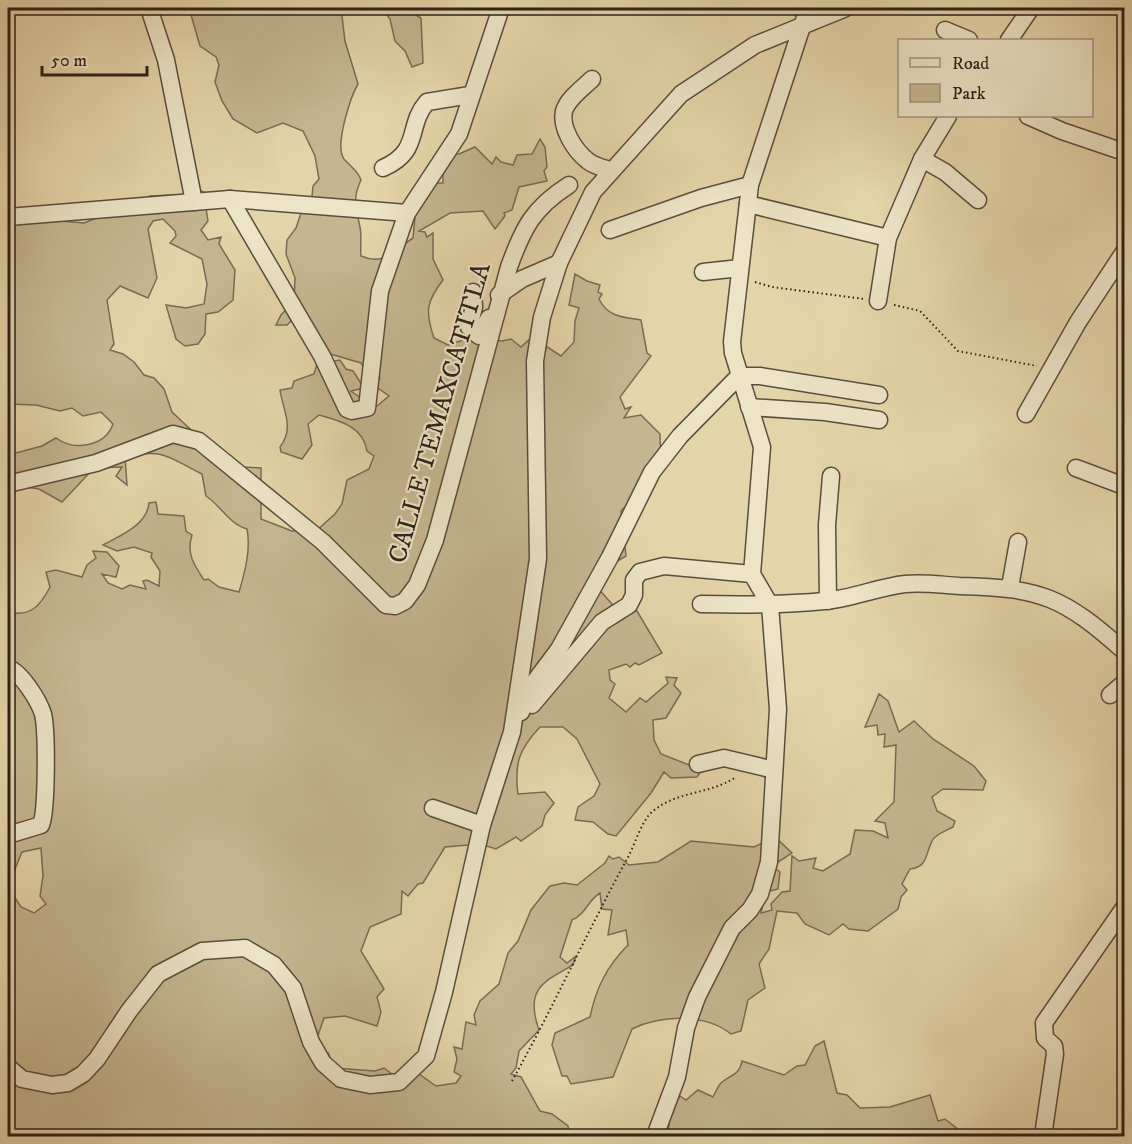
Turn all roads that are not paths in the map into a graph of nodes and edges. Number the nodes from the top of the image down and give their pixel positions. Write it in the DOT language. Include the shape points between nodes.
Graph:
graph roads {
  1 [pos="149,8"];
  2 [pos="501,8"];
  3 [pos="808,8"];
  4 [pos="846,8"];
  5 [pos="1030,8"];
  6 [pos="803,25"];
  7 [pos="945,30"];
  8 [pos="967,39"];
  9 [pos="1010,39"];
  10 [pos="592,79"];
  11 [pos="470,95"];
  12 [pos="947,117"];
  13 [pos="1030,117"];
  14 [pos="1125,152"];
  15 [pos="922,159"];
  16 [pos="383,168"];
  17 [pos="610,171"];
  18 [pos="569,185"];
  19 [pos="750,185"];
  20 [pos="230,199"];
  21 [pos="978,200"];
  22 [pos="194,202"];
  23 [pos="748,204"];
  24 [pos="407,213"];
  25 [pos="8,217"];
  26 [pos="610,230"];
  27 [pos="888,238"];
  28 [pos="1125,252"];
  29 [pos="559,263"];
  30 [pos="740,268"];
  31 [pos="703,272"];
  32 [pos="503,291"];
  33 [pos="473,292"];
  34 [pos="878,301"];
  35 [pos="739,376"];
  36 [pos="879,395"];
  37 [pos="749,407"];
  38 [pos="1026,414"];
  39 [pos="879,420"];
  40 [pos="1076,468"];
  41 [pos="831,476"];
  42 [pos="8,484"];
  43 [pos="1125,486"];
  44 [pos="1018,542"];
  45 [pos="752,574"];
  46 [pos="1010,587"];
  47 [pos="828,601"];
  48 [pos="701,604"];
  49 [pos="770,605"];
  50 [pos="1125,651"];
  51 [pos="8,668"];
  52 [pos="1125,683"];
  53 [pos="1110,695"];
  54 [pos="512,732"];
  55 [pos="698,764"];
  56 [pos="774,770"];
  57 [pos="433,808"];
  58 [pos="482,825"];
  59 [pos="8,835"];
  60 [pos="1125,908"];
  61 [pos="8,1067"];
  62 [pos="655,1137"];
  63 [pos="1043,1137"];
  1 -- 22 [label="street" via="166,60"];
  2 -- 11 [label="street"];
  3 -- 6 [label="street"];
  4 -- 6 [label="street"];
  5 -- 9 [label="street"];
  6 -- 17 [label="street" via="755,45 681,94"];
  6 -- 19 [label="street"];
  7 -- 8 [label="street"];
  10 -- 17 [label="street" via="564,110 563,123 574,146 589,162"];
  11 -- 16 [label="street" via="427,102 421,109 412,142 394,163"];
  11 -- 24 [label="street" via="459,134"];
  12 -- 15 [label="street"];
  13 -- 14 [label="street"];
  15 -- 21 [label="street" via="945,172"];
  15 -- 27 [label="street"];
  17 -- 29 [label="street" via="593,192"];
  18 -- 32 [label="street, CALLE TEMAXCATITLA" via="552,196 522,232"];
  19 -- 23 [label="street"];
  19 -- 26 [label="street"];
  20 -- 22 [label="street"];
  20 -- 24 [label="street"];
  20 -- 24 [label="street" via="322,356 347,409 352,411 368,406 376,310"];
  22 -- 25 [label="street"];
  23 -- 27 [label="street"];
  23 -- 30 [label="street"];
  27 -- 34 [label="street"];
  28 -- 38 [label="street" via="1078,322"];
  29 -- 32 [label="street"];
  29 -- 54 [label="street" via="542,317 535,361 538,559"];
  30 -- 31 [label="street"];
  30 -- 35 [label="street" via="732,342"];
  32 -- 33 [label="street" via="495,299 488,323 479,336 469,327"];
  32 -- 42 [label="street, CALLE TEMAXCATITLA" via="435,540 417,585 405,601 395,606 386,605 323,542 199,441 173,434 96,463"];
  35 -- 36 [label="street"];
  35 -- 37 [label="street"];
  35 -- 54 [label="street" via="680,436 652,472 564,639 535,681"];
  37 -- 39 [label="street"];
  37 -- 45 [label="street" via="762,447"];
  40 -- 43 [label="street"];
  41 -- 47 [label="street"];
  44 -- 46 [label="street"];
  45 -- 49 [label="street"];
  45 -- 54 [label="street" via="664,566 640,572 634,580 629,605 602,622 548,683"];
  46 -- 47 [label="street" via="907,583"];
  46 -- 50 [label="street" via="1042,594 1065,605"];
  47 -- 49 [label="street"];
  48 -- 49 [label="street"];
  49 -- 56 [label="street" via="778,709"];
  51 -- 59 [label="street" via="18,674 43,716 45,804 41,825"];
  52 -- 53 [label="street"];
  54 -- 58 [label="street"];
  55 -- 56 [label="street" via="724,758"];
  56 -- 62 [label="street" via="769,862 760,894 732,928 697,997 686,1028 677,1077"];
  57 -- 58 [label="street"];
  58 -- 61 [label="street" via="431,1042 426,1056 399,1082 370,1085 341,1079 323,1063 311,1042 293,988 274,965 245,948 202,951 158,974 98,1059 68,1083 52,1085 22,1079"];
  60 -- 63 [label="street" via="1044,1023 1045,1038 1056,1054"];
}
